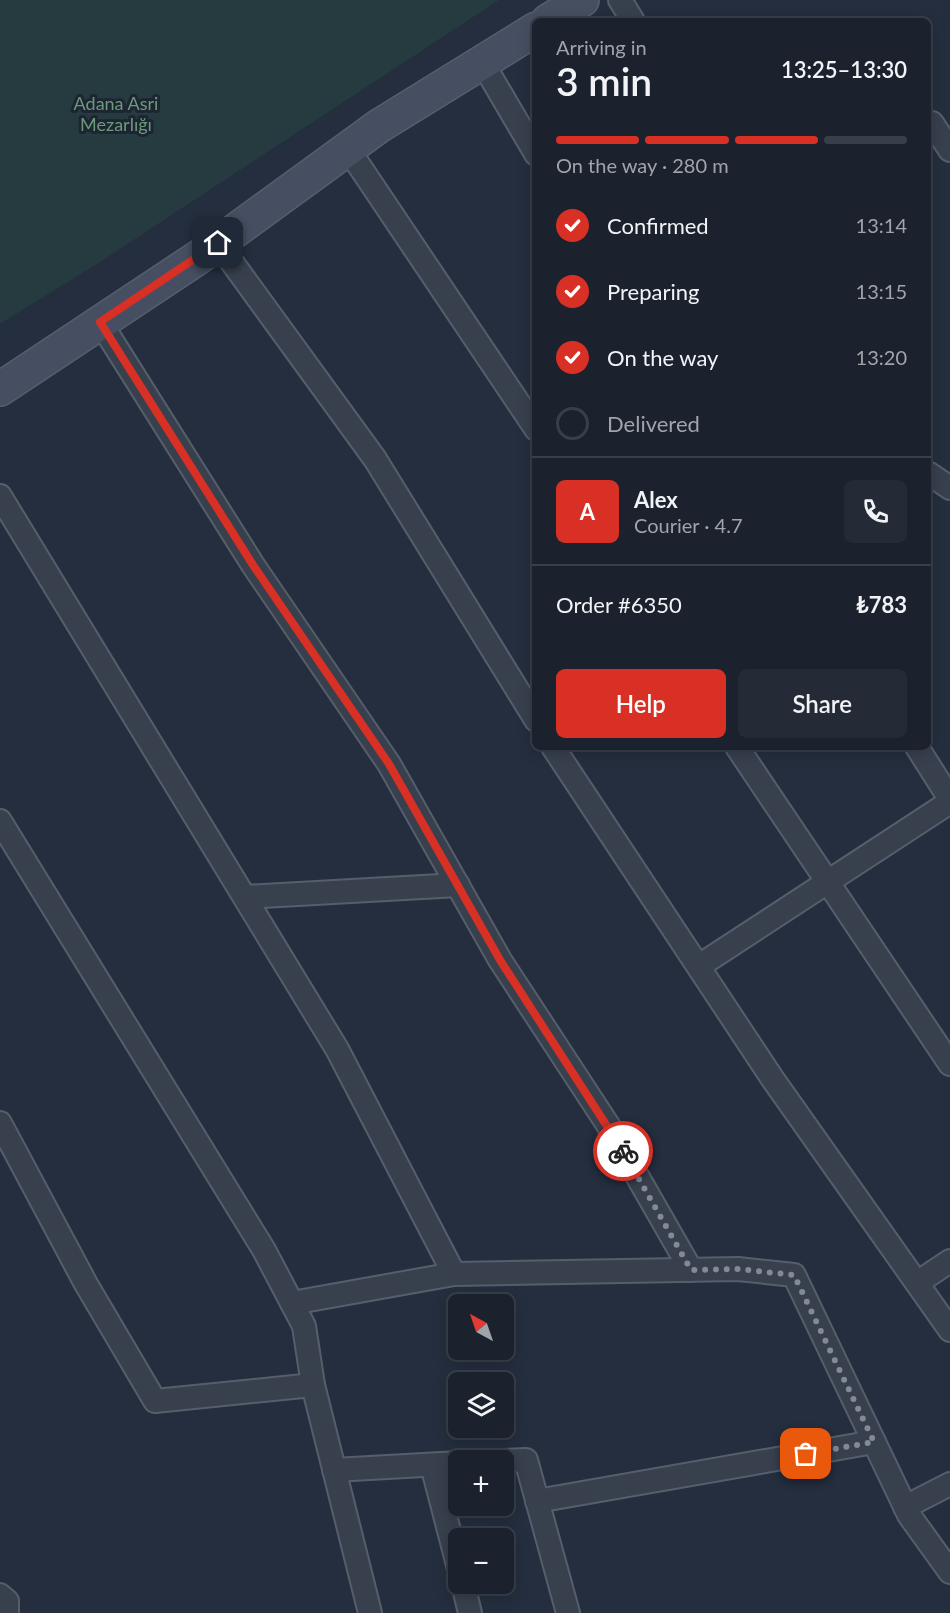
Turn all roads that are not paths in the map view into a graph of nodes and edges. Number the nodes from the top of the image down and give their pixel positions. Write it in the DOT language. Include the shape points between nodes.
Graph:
graph roads {
  1 [pos="582,0"];
  2 [pos="620,0"];
  3 [pos="553,18"];
  4 [pos="631,18"];
  5 [pos="532,31"];
  6 [pos="482,62"];
  7 [pos="931,124"];
  8 [pos="532,147"];
  9 [pos="348,149"];
  10 [pos="950,150"];
  11 [pos="218,243"];
  12 [pos="100,322"];
  13 [pos="0,389"];
  14 [pos="532,423"];
  15 [pos="931,475"];
  16 [pos="950,488"];
  17 [pos="0,496"];
  18 [pos="532,714"];
  19 [pos="555,750"];
  20 [pos="740,750"];
  21 [pos="919,750"];
  22 [pos="950,800"];
  23 [pos="0,821"];
  24 [pos="828,883"];
  25 [pos="458,885"];
  26 [pos="245,897"];
  27 [pos="699,966"];
  28 [pos="950,1064"];
  29 [pos="0,1123"];
  30 [pos="950,1261"];
  31 [pos="691,1270"];
  32 [pos="454,1274"];
  33 [pos="917,1282"];
  34 [pos="292,1303"];
  35 [pos="950,1330"];
  36 [pos="313,1385"];
  37 [pos="874,1442"];
  38 [pos="514,1461"];
  39 [pos="448,1464"];
  40 [pos="432,1465"];
  41 [pos="334,1470"];
  42 [pos="950,1484"];
  43 [pos="537,1501"];
  44 [pos="905,1507"];
  45 [pos="448,1528"];
  46 [pos="950,1572"];
  47 [pos="465,1594"];
  48 [pos="0,1595"];
  49 [pos="7,1613"];
  50 [pos="370,1613"];
  51 [pos="470,1613"];
  52 [pos="568,1613"];
  1 -- 3 [label="main road"];
  2 -- 4 [label="street"];
  5 -- 6 [label="main road"];
  6 -- 8 [label="street"];
  6 -- 9 [label="main road"];
  7 -- 10 [label="street"];
  9 -- 11 [label="main road"];
  9 -- 14 [label="street"];
  11 -- 12 [label="main road"];
  11 -- 18 [label="street" via="375,459"];
  12 -- 13 [label="main road"];
  12 -- 25 [label="street" via="253,565 389,764"];
  15 -- 16 [label="street"];
  17 -- 26 [label="street"];
  19 -- 27 [label="street"];
  20 -- 24 [label="street"];
  21 -- 22 [label="street"];
  22 -- 24 [label="street"];
  23 -- 34 [label="street" via="264,1250"];
  24 -- 27 [label="street"];
  24 -- 28 [label="street"];
  25 -- 26 [label="street"];
  25 -- 31 [label="street" via="500,960 608,1125"];
  26 -- 32 [label="street" via="337,1049"];
  27 -- 33 [label="street" via="772,1078"];
  29 -- 36 [label="street" via="155,1401"];
  30 -- 33 [label="street"];
  31 -- 32 [label="street"];
  31 -- 37 [label="street" via="738,1269 794,1275"];
  32 -- 34 [label="street"];
  33 -- 35 [label="street"];
  34 -- 36 [label="street" via="304,1326"];
  36 -- 41 [label="street"];
  37 -- 43 [label="street"];
  37 -- 44 [label="street"];
  38 -- 43 [label="street" via="526,1460"];
  39 -- 40 [label="street"];
  40 -- 41 [label="street"];
  40 -- 45 [label="street"];
  41 -- 50 [label="street"];
  42 -- 44 [label="street"];
  43 -- 52 [label="street"];
  44 -- 46 [label="street"];
  47 -- 51 [label="street"];
  48 -- 49 [label="street" via="7,1601"];
}
